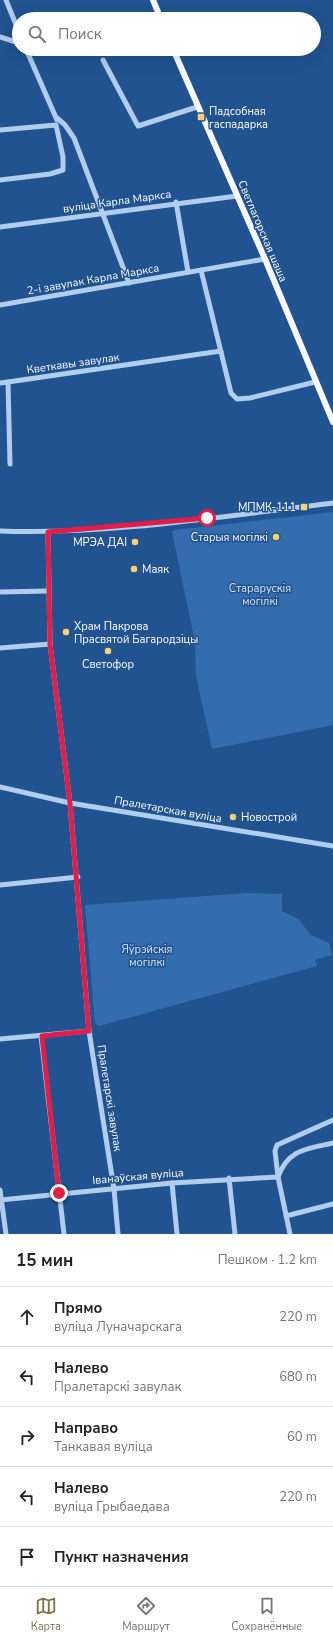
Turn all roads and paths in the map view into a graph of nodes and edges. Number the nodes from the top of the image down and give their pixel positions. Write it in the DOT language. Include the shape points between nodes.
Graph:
graph roads {
  1 [pos="6,0"];
  2 [pos="153,0"];
  3 [pos="158,12"];
  4 [pos="12,15"];
  5 [pos="0,37"];
  6 [pos="12,41"];
  7 [pos="29,56"];
  8 [pos="176,56"];
  9 [pos="103,60"];
  10 [pos="197,108"];
  11 [pos="57,118"];
  12 [pos="56,125"];
  13 [pos="0,130"];
  14 [pos="0,180"];
  15 [pos="237,196"];
  16 [pos="176,202"];
  17 [pos="103,213"];
  18 [pos="0,227"];
  19 [pos="264,259"];
  20 [pos="201,270"];
  21 [pos="188,272"];
  22 [pos="129,283"];
  23 [pos="0,305"];
  24 [pos="221,351"];
  25 [pos="8,382"];
  26 [pos="315,382"];
  27 [pos="0,383"];
  28 [pos="333,422"];
  29 [pos="10,464"];
  30 [pos="333,503"];
  31 [pos="0,531"];
  32 [pos="48,532"];
  33 [pos="48,591"];
  34 [pos="0,592"];
  35 [pos="50,644"];
  36 [pos="0,648"];
  37 [pos="0,787"];
  38 [pos="70,803"];
  39 [pos="333,846"];
  40 [pos="78,877"];
  41 [pos="0,885"];
  42 [pos="89,1031"];
  43 [pos="42,1036"];
  44 [pos="0,1039"];
  45 [pos="333,1120"];
  46 [pos="333,1142"];
  47 [pos="278,1177"];
  48 [pos="229,1178"];
  49 [pos="172,1183"];
  50 [pos="114,1189"];
  51 [pos="0,1190"];
  52 [pos="59,1193"];
  53 [pos="1,1200"];
  54 [pos="333,1204"];
  55 [pos="286,1216"];
  56 [pos="6,1234"];
  57 [pos="64,1234"];
  58 [pos="118,1234"];
  59 [pos="178,1234"];
  60 [pos="235,1234"];
  61 [pos="290,1234"];
  1 -- 4 [label="street"];
  2 -- 3 [label="main road"];
  5 -- 6 [label="street"];
  7 -- 11 [label="street"];
  8 -- 10 [label="main road, Светлагорская шаша"];
  9 -- 10 [label="street" via="138,126"];
  10 -- 15 [label="main road, Светлагорская шаша"];
  11 -- 12 [label="street"];
  11 -- 17 [label="street" via="74,138"];
  12 -- 13 [label="street"];
  12 -- 14 [label="street" via="63,170"];
  15 -- 16 [label="street, вуліца Карла Маркса"];
  15 -- 19 [label="main road, Светлагорская шаша"];
  16 -- 17 [label="street, вуліца Карла Маркса"];
  16 -- 21 [label="street"];
  17 -- 18 [label="street, вуліца Карла Маркса"];
  17 -- 22 [label="street"];
  19 -- 20 [label="street, 2-і завулак Карла Маркса"];
  19 -- 26 [label="main road, Светлагорская шаша"];
  20 -- 21 [label="street, 2-і завулак Карла Маркса"];
  20 -- 24 [label="street"];
  21 -- 22 [label="street, 2-і завулак Карла Маркса"];
  22 -- 23 [label="street, 2-і завулак Карла Маркса"];
  24 -- 25 [label="street, Кветкавы завулак"];
  24 -- 26 [label="street" via="231,393 237,399"];
  25 -- 27 [label="street, Кветкавы завулак"];
  25 -- 29 [label="street"];
  26 -- 28 [label="main road, Светлагорская шаша"];
  30 -- 32 [label="street" via="156,524"];
  31 -- 32 [label="street"];
  32 -- 33 [label="street, Пралетарскі завулак"];
  33 -- 34 [label="street"];
  33 -- 35 [label="street, Пралетарскі завулак"];
  35 -- 36 [label="street"];
  35 -- 38 [label="street, Пралетарскі завулак"];
  37 -- 38 [label="street, Пралетарская вуліца"];
  38 -- 39 [label="street, Пралетарская вуліца"];
  38 -- 40 [label="street, Пралетарскі завулак"];
  40 -- 41 [label="street"];
  40 -- 42 [label="street, Пралетарскі завулак"];
  42 -- 43 [label="street"];
  42 -- 50 [label="street, Пралетарскі завулак"];
  43 -- 44 [label="street"];
  43 -- 52 [label="street"];
  45 -- 47 [label="street" via="277,1145 274,1151"];
  46 -- 47 [label="street" via="289,1156"];
  47 -- 48 [label="street, Іванаўская вуліца"];
  47 -- 55 [label="street"];
  48 -- 49 [label="street, Іванаўская вуліца"];
  48 -- 60 [label="street"];
  49 -- 50 [label="street, Іванаўская вуліца"];
  49 -- 59 [label="street"];
  50 -- 52 [label="street, Іванаўская вуліца"];
  50 -- 58 [label="street, Пралетарскі завулак"];
  51 -- 53 [label="street"];
  52 -- 53 [label="street, Іванаўская вуліца"];
  52 -- 57 [label="street"];
  53 -- 56 [label="street"];
  54 -- 55 [label="street"];
  55 -- 61 [label="street"];
}
